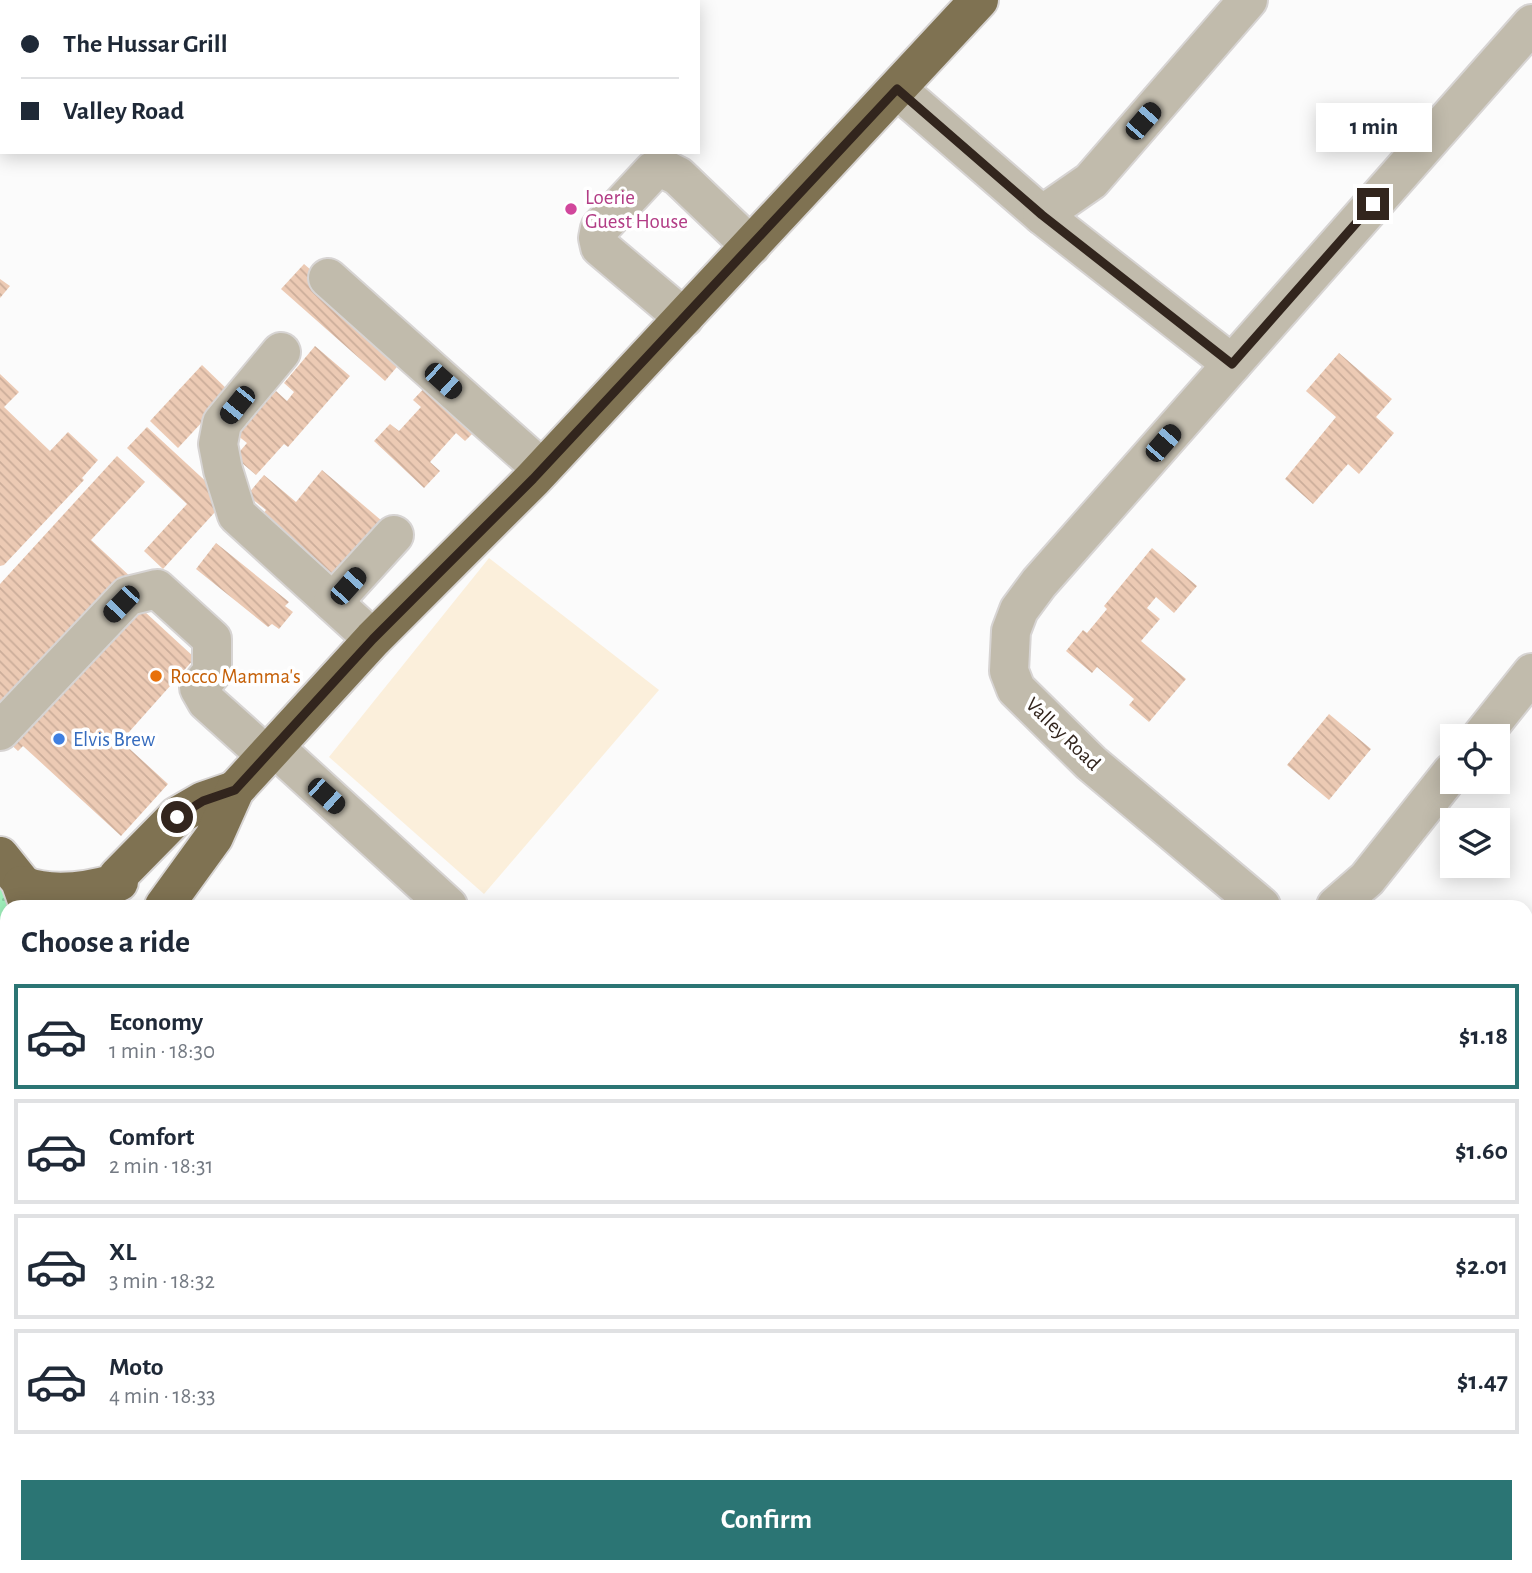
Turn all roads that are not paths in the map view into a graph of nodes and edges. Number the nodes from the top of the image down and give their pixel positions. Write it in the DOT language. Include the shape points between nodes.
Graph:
graph roads {
  1 [pos="979,0"];
  2 [pos="1248,0"];
  3 [pos="1532,24"];
  4 [pos="897,89"];
  5 [pos="1042,215"];
  6 [pos="751,246"];
  7 [pos="328,278"];
  8 [pos="684,318"];
  9 [pos="281,352"];
  10 [pos="1232,364"];
  11 [pos="542,469"];
  12 [pos="394,536"];
  13 [pos="333,602"];
  14 [pos="373,639"];
  15 [pos="1532,673"];
  16 [pos="1491,724"];
  17 [pos="0,731"];
  18 [pos="270,751"];
  19 [pos="1440,787"];
  20 [pos="235,790"];
  21 [pos="17,883"];
  22 [pos="167,900"];
  23 [pos="441,900"];
  24 [pos="1254,900"];
  25 [pos="1343,900"];
  1 -- 4 [label="highway"];
  2 -- 5 [label="street" via="1091,181"];
  3 -- 10 [label="street, Valley Road"];
  4 -- 5 [label="street"];
  4 -- 6 [label="highway"];
  5 -- 10 [label="street"];
  6 -- 8 [label="highway"];
  6 -- 8 [label="street" via="678,176 666,170 653,171 600,228 598,238 600,247"];
  7 -- 11 [label="street"];
  8 -- 11 [label="highway"];
  9 -- 13 [label="street" via="222,424 218,444 223,470 237,515"];
  10 -- 24 [label="street, Valley Road" via="1032,592 1010,631 1009,671 1016,689 1091,763"];
  11 -- 14 [label="highway"];
  12 -- 13 [label="street"];
  13 -- 14 [label="street"];
  14 -- 18 [label="highway"];
  15 -- 16 [label="street"];
  17 -- 18 [label="street" via="128,596 157,589 212,639 212,671 199,688 207,702"];
  18 -- 20 [label="highway"];
  18 -- 23 [label="street"];
  19 -- 25 [label="street" via="1367,878"];
  20 -- 21 [label="highway" via="203,801 177,817 118,876 119,882 72,892 37,891"];
  20 -- 22 [label="highway" via="214,837"];
}
